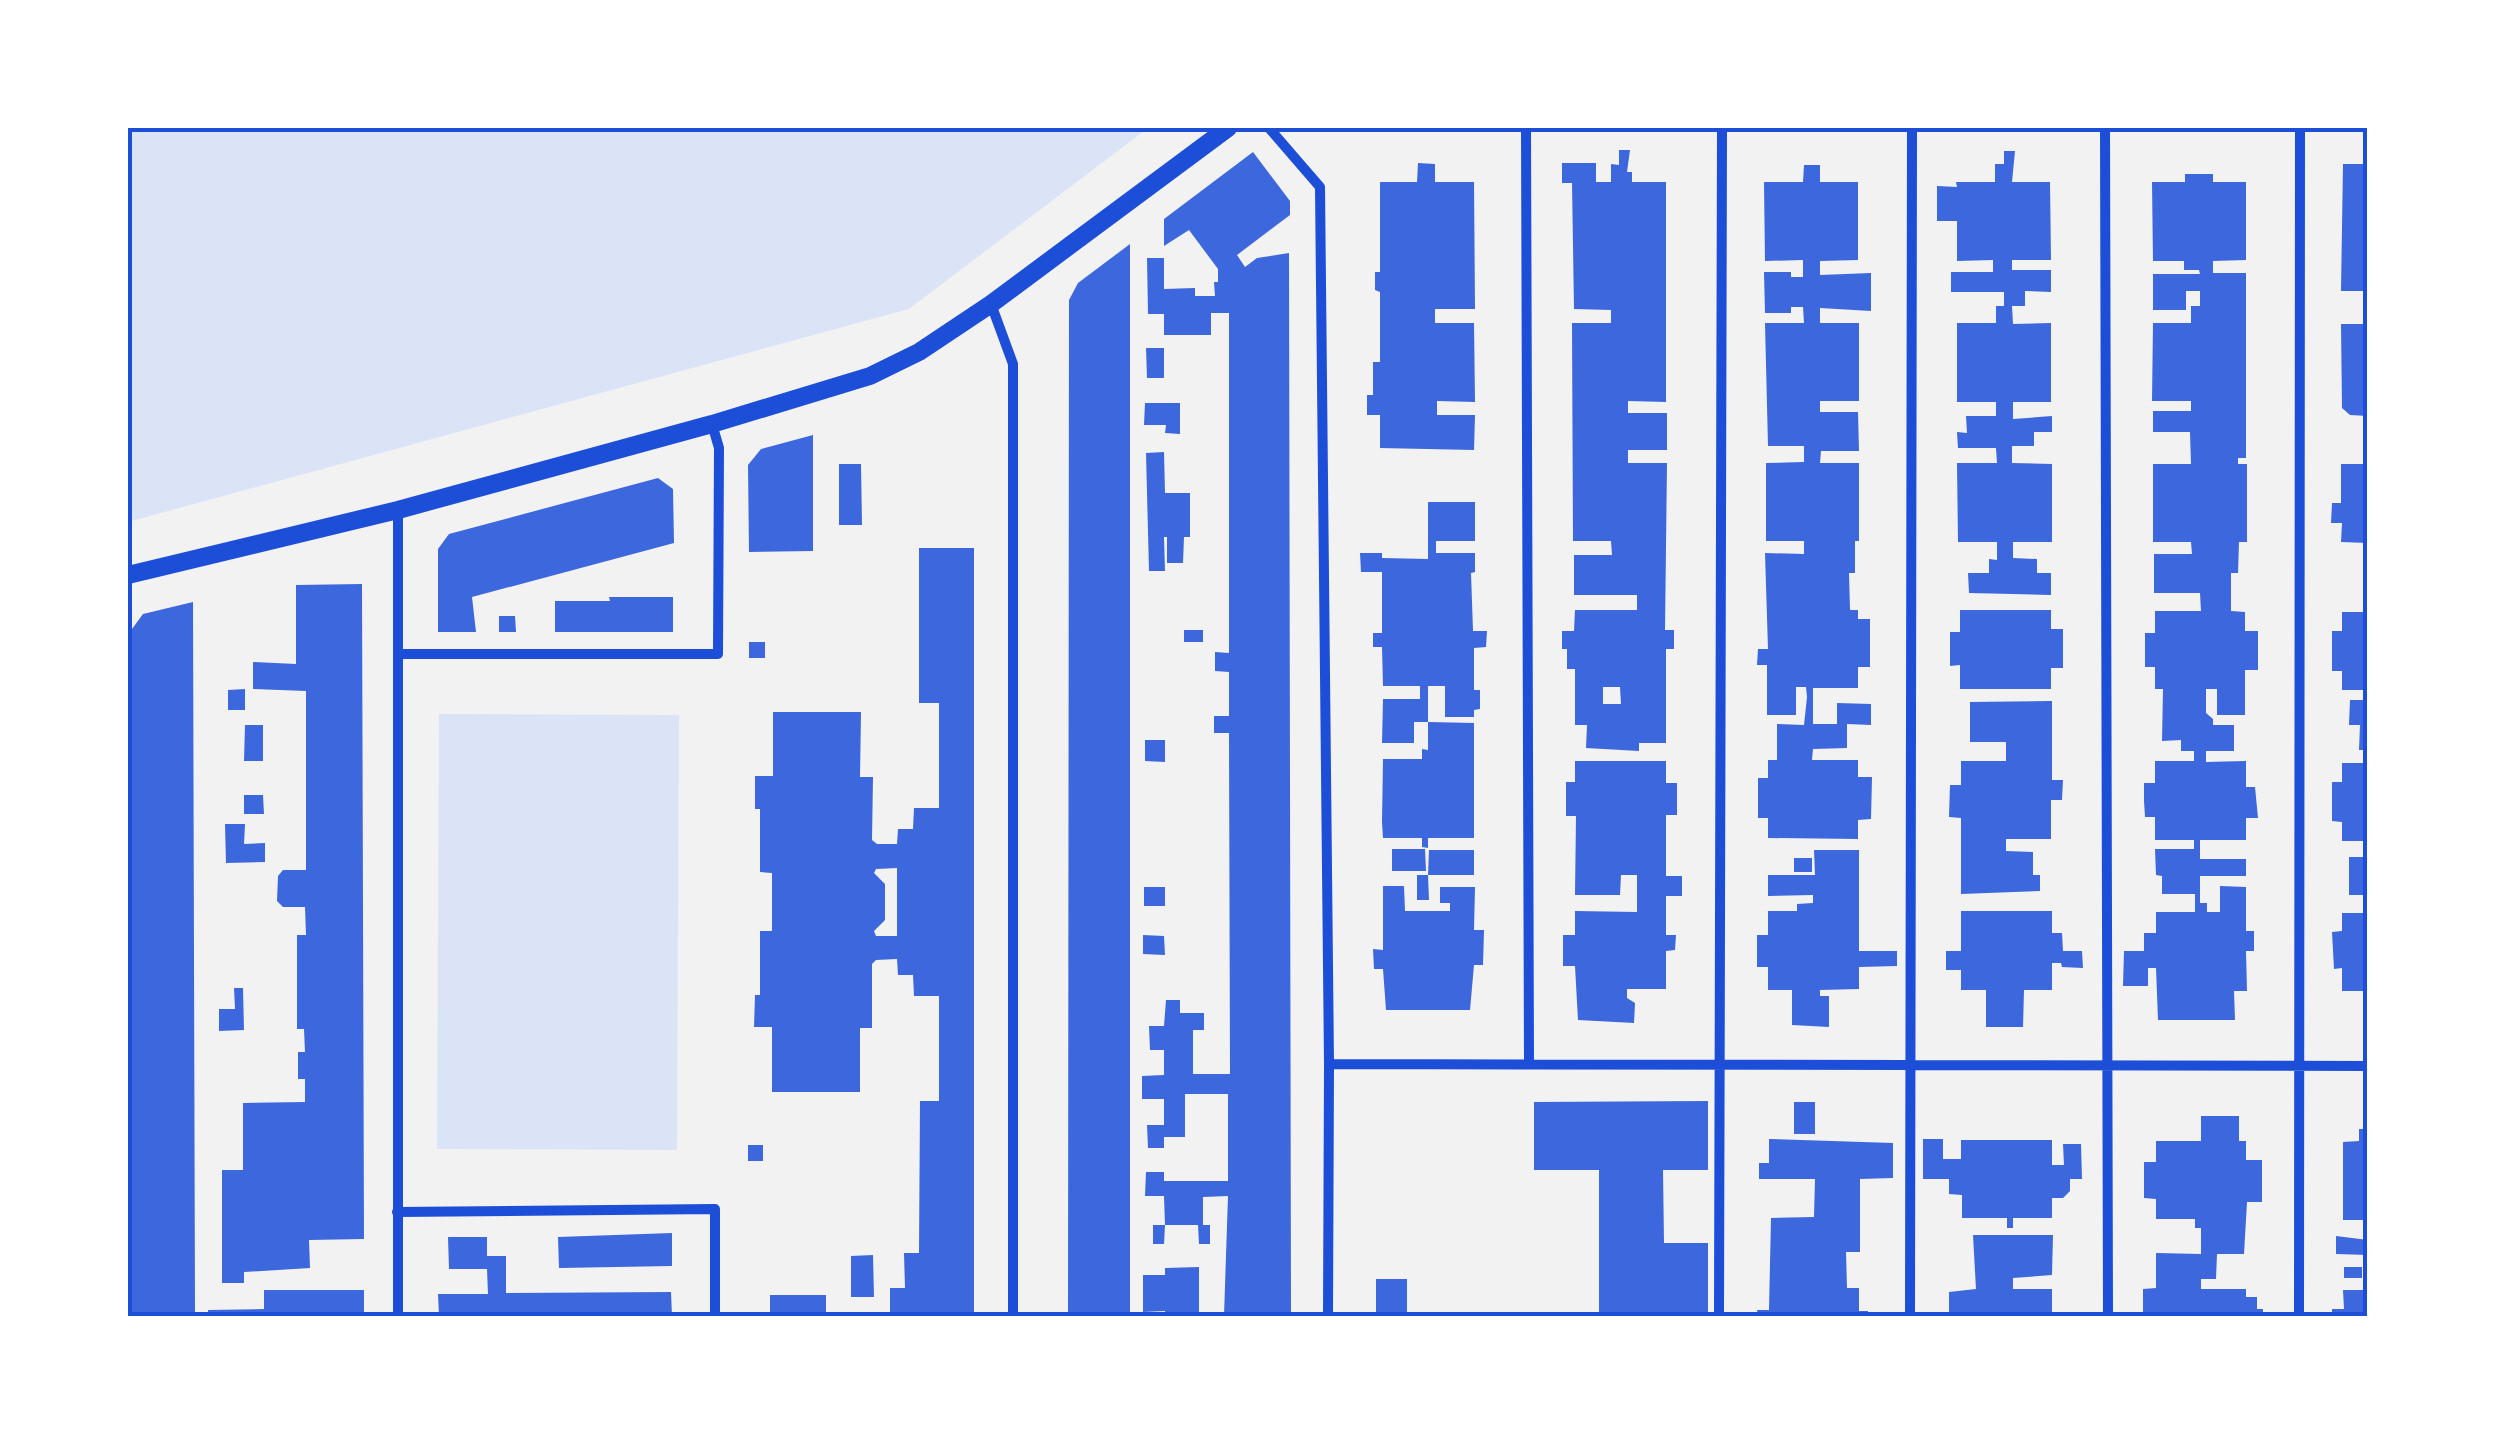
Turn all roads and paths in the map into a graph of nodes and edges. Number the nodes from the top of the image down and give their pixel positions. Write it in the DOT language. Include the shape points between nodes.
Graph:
graph roads {
  1 [pos="1228,128"];
  2 [pos="1270,128"];
  3 [pos="1526,128"];
  4 [pos="1722,128"];
  5 [pos="1912,128"];
  6 [pos="2105,128"];
  7 [pos="2300,128"];
  8 [pos="992,304"];
  9 [pos="712,424"];
  10 [pos="398,510"];
  11 [pos="128,575"];
  12 [pos="400,654"];
  13 [pos="1329,1064"];
  14 [pos="1528,1064"];
  15 [pos="1720,1065"];
  16 [pos="1910,1065"];
  17 [pos="2300,1066"];
  18 [pos="2368,1066"];
  19 [pos="2109,1068"];
  20 [pos="398,1212"];
  21 [pos="398,1316"];
  22 [pos="714,1316"];
  23 [pos="1013,1316"];
  24 [pos="1328,1316"];
  25 [pos="1719,1316"];
  26 [pos="1910,1316"];
  27 [pos="2108,1316"];
  28 [pos="2299,1316"];
  1 -- 8 [label="street"];
  2 -- 13 [label="street" via="1320,186"];
  3 -- 14 [label="street"];
  4 -- 15 [label="street"];
  5 -- 16 [label="street"];
  6 -- 19 [label="street"];
  7 -- 17 [label="street"];
  8 -- 9 [label="street" via="870,376"];
  8 -- 23 [label="street" via="1013,364"];
  9 -- 10 [label="street"];
  9 -- 12 [label="street" via="720,448 718,654"];
  10 -- 11 [label="street"];
  10 -- 12 [label="street"];
  12 -- 20 [label="street"];
  13 -- 14 [label="street"];
  13 -- 24 [label="street"];
  14 -- 15 [label="street"];
  15 -- 16 [label="street"];
  15 -- 25 [label="street"];
  16 -- 19 [label="street"];
  16 -- 26 [label="street"];
  17 -- 18 [label="street"];
  17 -- 19 [label="street"];
  17 -- 28 [label="street"];
  19 -- 27 [label="street"];
  20 -- 21 [label="street"];
  20 -- 22 [label="street" via="715,1210"];
}
